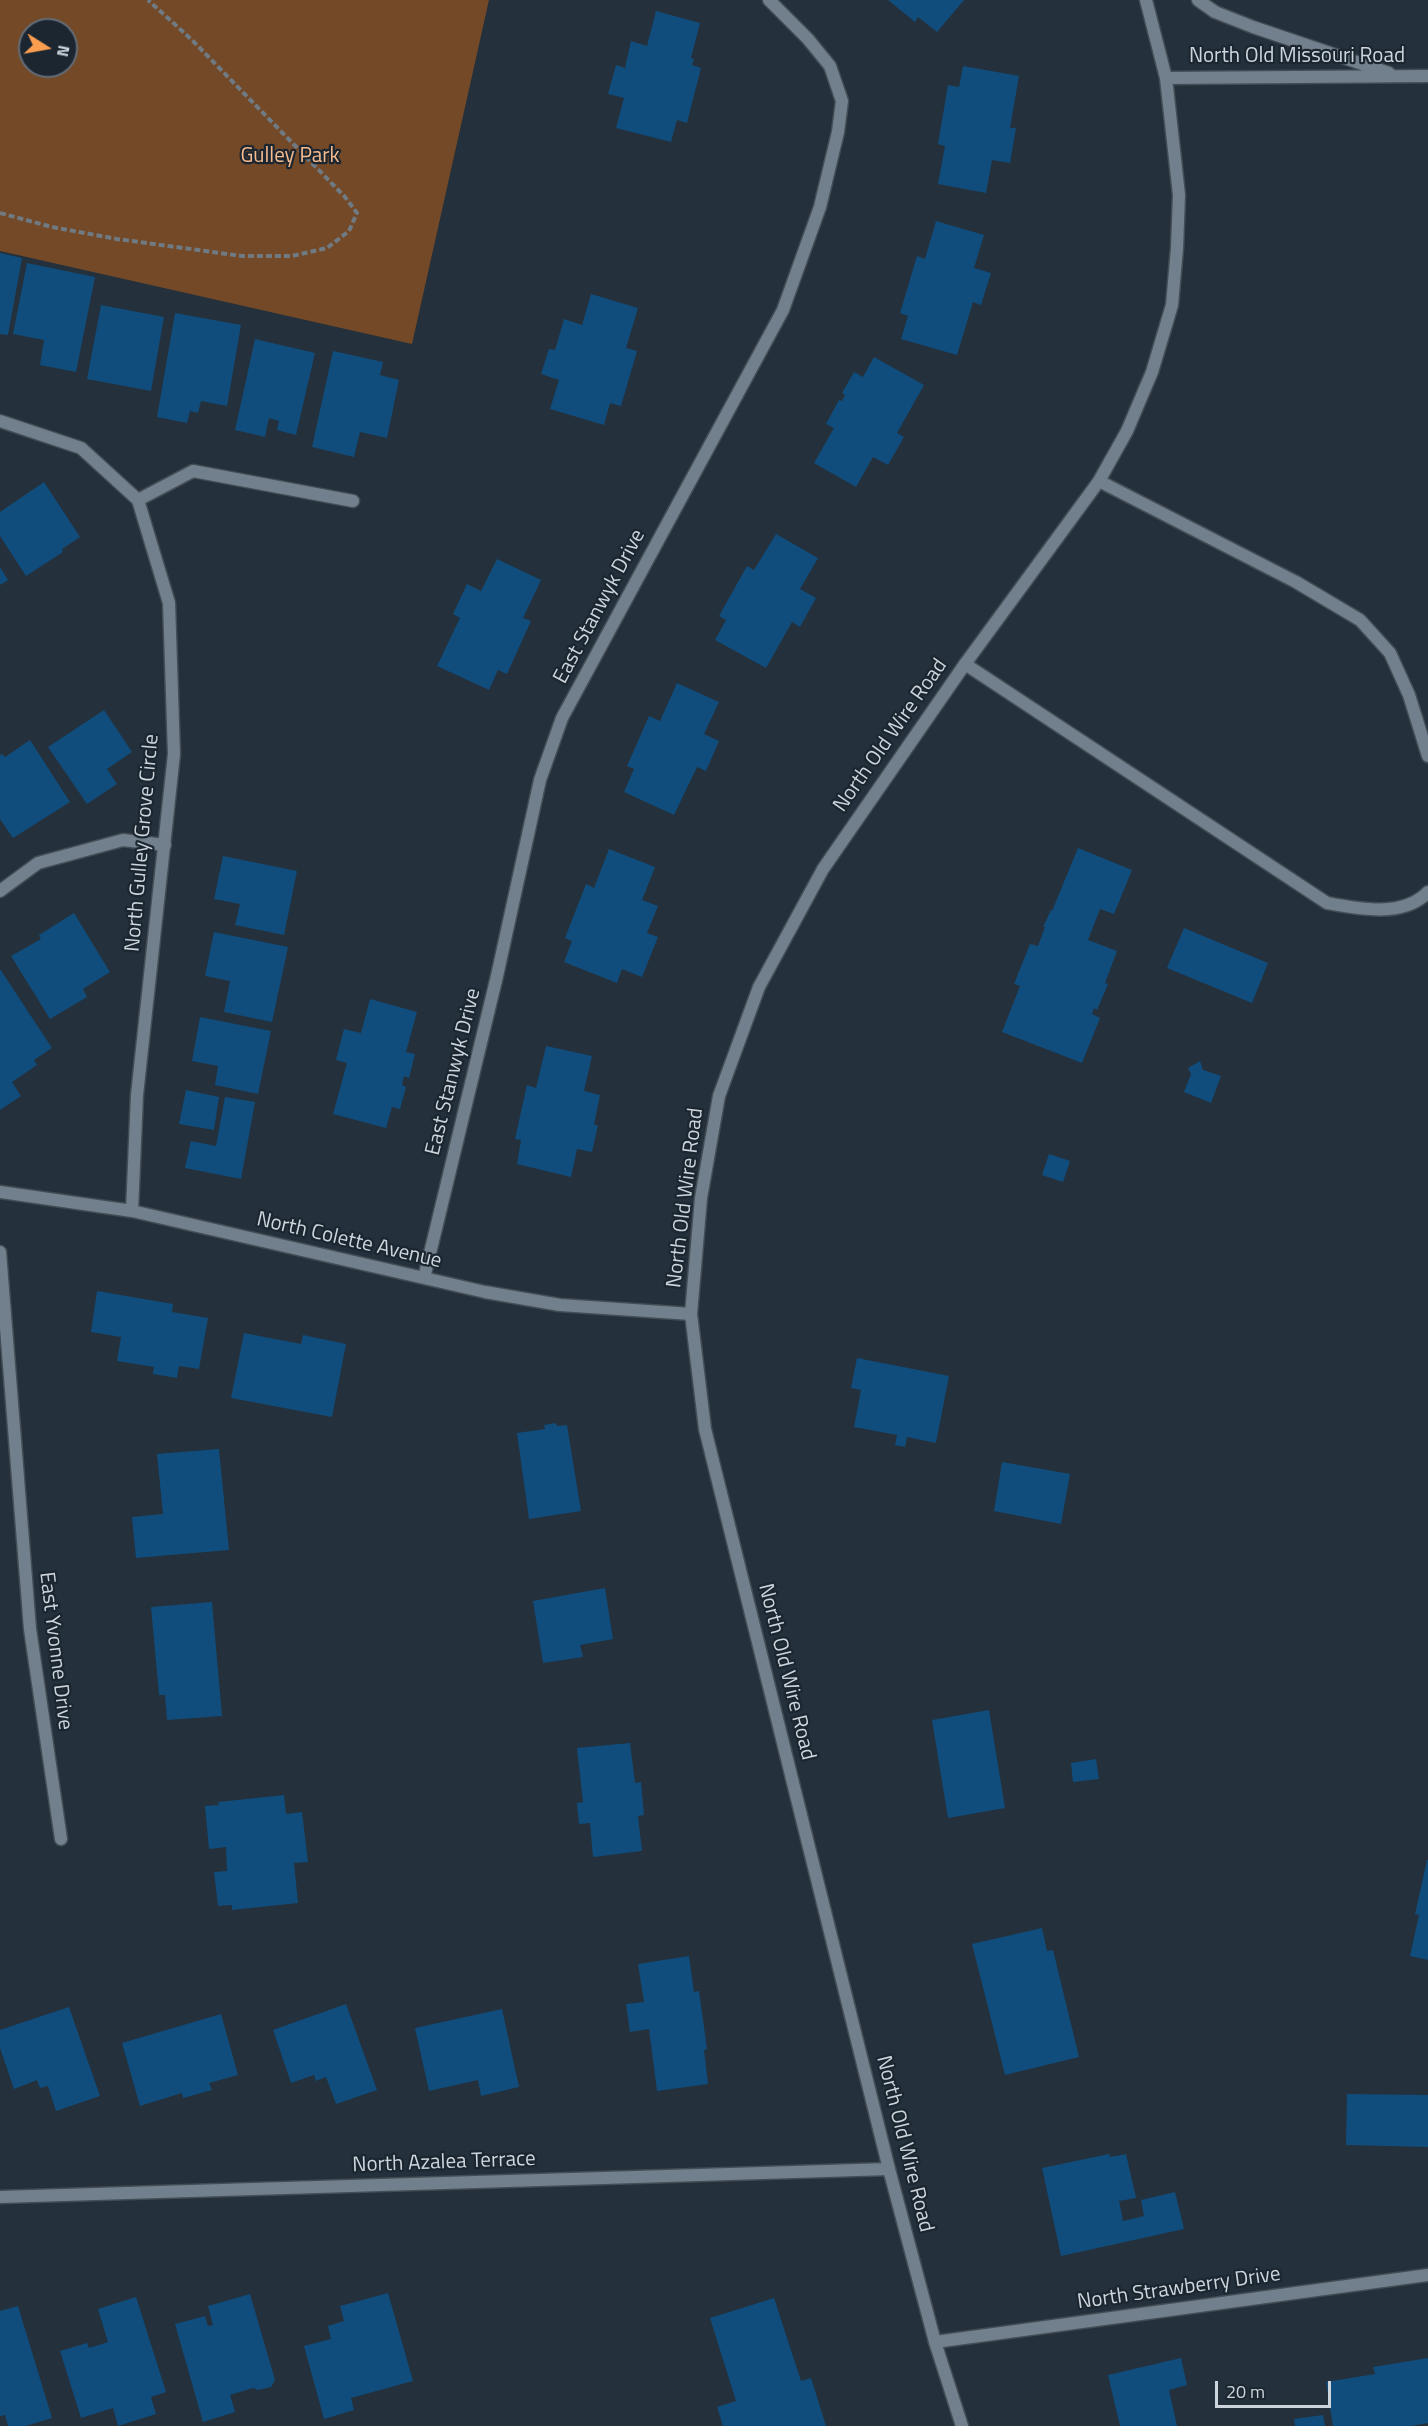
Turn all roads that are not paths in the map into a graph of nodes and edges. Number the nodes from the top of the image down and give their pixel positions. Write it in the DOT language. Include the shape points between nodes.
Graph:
graph roads {
  1 [pos="769,0"];
  2 [pos="1146,0"];
  3 [pos="1198,0"];
  4 [pos="1399,76"];
  5 [pos="1428,76"];
  6 [pos="1166,78"];
  7 [pos="0,421"];
  8 [pos="1099,481"];
  9 [pos="138,500"];
  10 [pos="353,501"];
  11 [pos="965,663"];
  12 [pos="1428,756"];
  13 [pos="165,845"];
  14 [pos="0,891"];
  15 [pos="1428,892"];
  16 [pos="0,1192"];
  17 [pos="132,1211"];
  18 [pos="0,1252"];
  19 [pos="424,1278"];
  20 [pos="691,1314"];
  21 [pos="61,1839"];
  22 [pos="889,2169"];
  23 [pos="0,2197"];
  24 [pos="1428,2275"];
  25 [pos="935,2342"];
  26 [pos="962,2426"];
  1 -- 19 [label="street, East Stanwyk Drive" via="830,66 842,101 820,207 783,310 562,718 540,780"];
  2 -- 6 [label="street, North Old Wire Road"];
  3 -- 4 [label="street" via="1215,12 1253,27"];
  4 -- 5 [label="street, North Old Missouri Road"];
  4 -- 6 [label="street, North Old Missouri Road"];
  6 -- 8 [label="street, North Old Wire Road" via="1179,195 1172,305 1152,372 1128,431"];
  7 -- 9 [label="street" via="81,448"];
  8 -- 11 [label="street, North Old Wire Road"];
  8 -- 12 [label="street" via="1296,582 1360,620 1390,653 1409,695"];
  9 -- 10 [label="street" via="193,471"];
  9 -- 13 [label="street, North Gulley Grove Circle" via="169,603 174,754"];
  11 -- 15 [label="street" via="1327,903 1390,909 1421,900"];
  11 -- 20 [label="street, North Old Wire Road" via="823,869 759,987 719,1096 701,1198"];
  13 -- 14 [label="street" via="123,840 38,863"];
  13 -- 17 [label="street, North Gulley Grove Circle" via="137,1095"];
  16 -- 17 [label="street, North Colette Avenue"];
  17 -- 19 [label="street, North Colette Avenue"];
  18 -- 21 [label="street, East Yvonne Drive" via="30,1629"];
  19 -- 20 [label="street, North Colette Avenue" via="560,1305"];
  20 -- 22 [label="street, North Old Wire Road" via="705,1429"];
  22 -- 23 [label="street, North Azalea Terrace"];
  22 -- 25 [label="street, North Old Wire Road"];
  24 -- 25 [label="street, North Strawberry Drive"];
  25 -- 26 [label="street, North Old Wire Road"];
}
